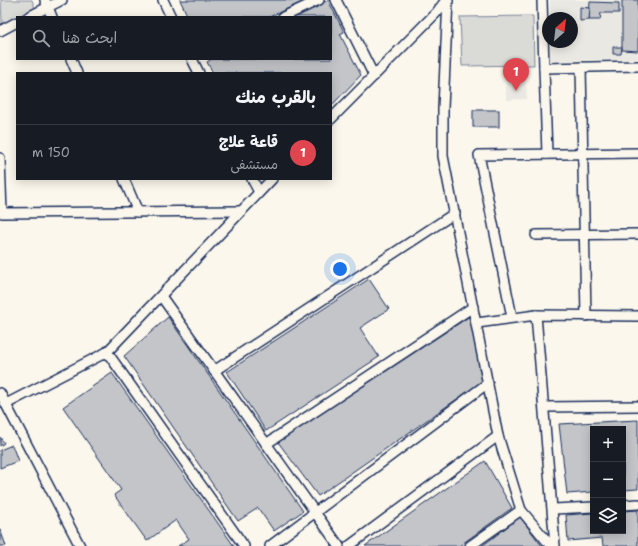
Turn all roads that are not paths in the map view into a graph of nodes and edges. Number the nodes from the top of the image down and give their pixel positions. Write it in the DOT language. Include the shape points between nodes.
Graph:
graph roads {
  1 [pos="62,0"];
  2 [pos="163,0"];
  3 [pos="319,0"];
  4 [pos="336,0"];
  5 [pos="447,0"];
  6 [pos="542,0"];
  7 [pos="46,3"];
  8 [pos="29,16"];
  9 [pos="52,16"];
  10 [pos="171,16"];
  11 [pos="285,16"];
  12 [pos="16,23"];
  13 [pos="0,31"];
  14 [pos="71,60"];
  15 [pos="193,60"];
  16 [pos="638,66"];
  17 [pos="581,67"];
  18 [pos="544,68"];
  19 [pos="77,72"];
  20 [pos="199,72"];
  21 [pos="374,76"];
  22 [pos="332,118"];
  23 [pos="584,153"];
  24 [pos="638,153"];
  25 [pos="547,154"];
  26 [pos="0,158"];
  27 [pos="124,180"];
  28 [pos="253,180"];
  29 [pos="271,180"];
  30 [pos="259,192"];
  31 [pos="240,211"];
  32 [pos="138,212"];
  33 [pos="1,213"];
  34 [pos="454,213"];
  35 [pos="584,234"];
  36 [pos="638,234"];
  37 [pos="536,235"];
  38 [pos="161,296"];
  39 [pos="473,307"];
  40 [pos="536,315"];
  41 [pos="586,316"];
  42 [pos="638,316"];
  43 [pos="512,317"];
  44 [pos="477,323"];
  45 [pos="107,352"];
  46 [pos="214,371"];
  47 [pos="488,383"];
  48 [pos="0,393"];
  49 [pos="6,404"];
  50 [pos="638,406"];
  51 [pos="545,407"];
  52 [pos="498,436"];
  53 [pos="266,444"];
  54 [pos="638,504"];
  55 [pos="626,505"];
  56 [pos="590,507"];
  57 [pos="554,509"];
  58 [pos="521,510"];
  59 [pos="314,513"];
  60 [pos="80,546"];
  61 [pos="244,546"];
  62 [pos="270,546"];
  63 [pos="339,546"];
  64 [pos="349,546"];
  65 [pos="470,546"];
  66 [pos="551,546"];
  67 [pos="556,546"];
  1 -- 7 [label="street"];
  2 -- 10 [label="street"];
  3 -- 11 [label="street"];
  4 -- 21 [label="street"];
  5 -- 21 [label="street"];
  5 -- 34 [label="street" via="443,156"];
  6 -- 18 [label="street"];
  7 -- 8 [label="street"];
  7 -- 9 [label="street"];
  12 -- 13 [label="street"];
  14 -- 19 [label="street"];
  15 -- 20 [label="street"];
  16 -- 17 [label="street"];
  17 -- 18 [label="street"];
  17 -- 23 [label="street"];
  18 -- 25 [label="street"];
  21 -- 22 [label="street"];
  23 -- 24 [label="street"];
  23 -- 25 [label="street"];
  23 -- 35 [label="street"];
  25 -- 43 [label="street" via="479,155"];
  26 -- 33 [label="street"];
  27 -- 32 [label="street"];
  28 -- 30 [label="street"];
  29 -- 30 [label="street"];
  30 -- 31 [label="street"];
  31 -- 32 [label="street"];
  31 -- 38 [label="street"];
  32 -- 33 [label="street"];
  34 -- 39 [label="street"];
  34 -- 46 [label="street"];
  35 -- 36 [label="street"];
  35 -- 37 [label="street"];
  35 -- 41 [label="street"];
  38 -- 45 [label="street"];
  38 -- 46 [label="street"];
  39 -- 44 [label="street"];
  39 -- 53 [label="street"];
  40 -- 41 [label="street"];
  40 -- 43 [label="street"];
  40 -- 51 [label="street"];
  41 -- 42 [label="street"];
  43 -- 44 [label="street"];
  44 -- 47 [label="street"];
  45 -- 49 [label="street"];
  45 -- 61 [label="street"];
  46 -- 53 [label="street"];
  47 -- 52 [label="street"];
  47 -- 59 [label="street"];
  48 -- 49 [label="street"];
  49 -- 60 [label="street"];
  50 -- 51 [label="street"];
  51 -- 57 [label="street"];
  52 -- 58 [label="street"];
  52 -- 64 [label="street"];
  53 -- 59 [label="street"];
  54 -- 55 [label="street"];
  56 -- 57 [label="street"];
  57 -- 67 [label="street"];
  58 -- 65 [label="street"];
  58 -- 66 [label="street"];
  59 -- 62 [label="street"];
  59 -- 63 [label="street"];
}
